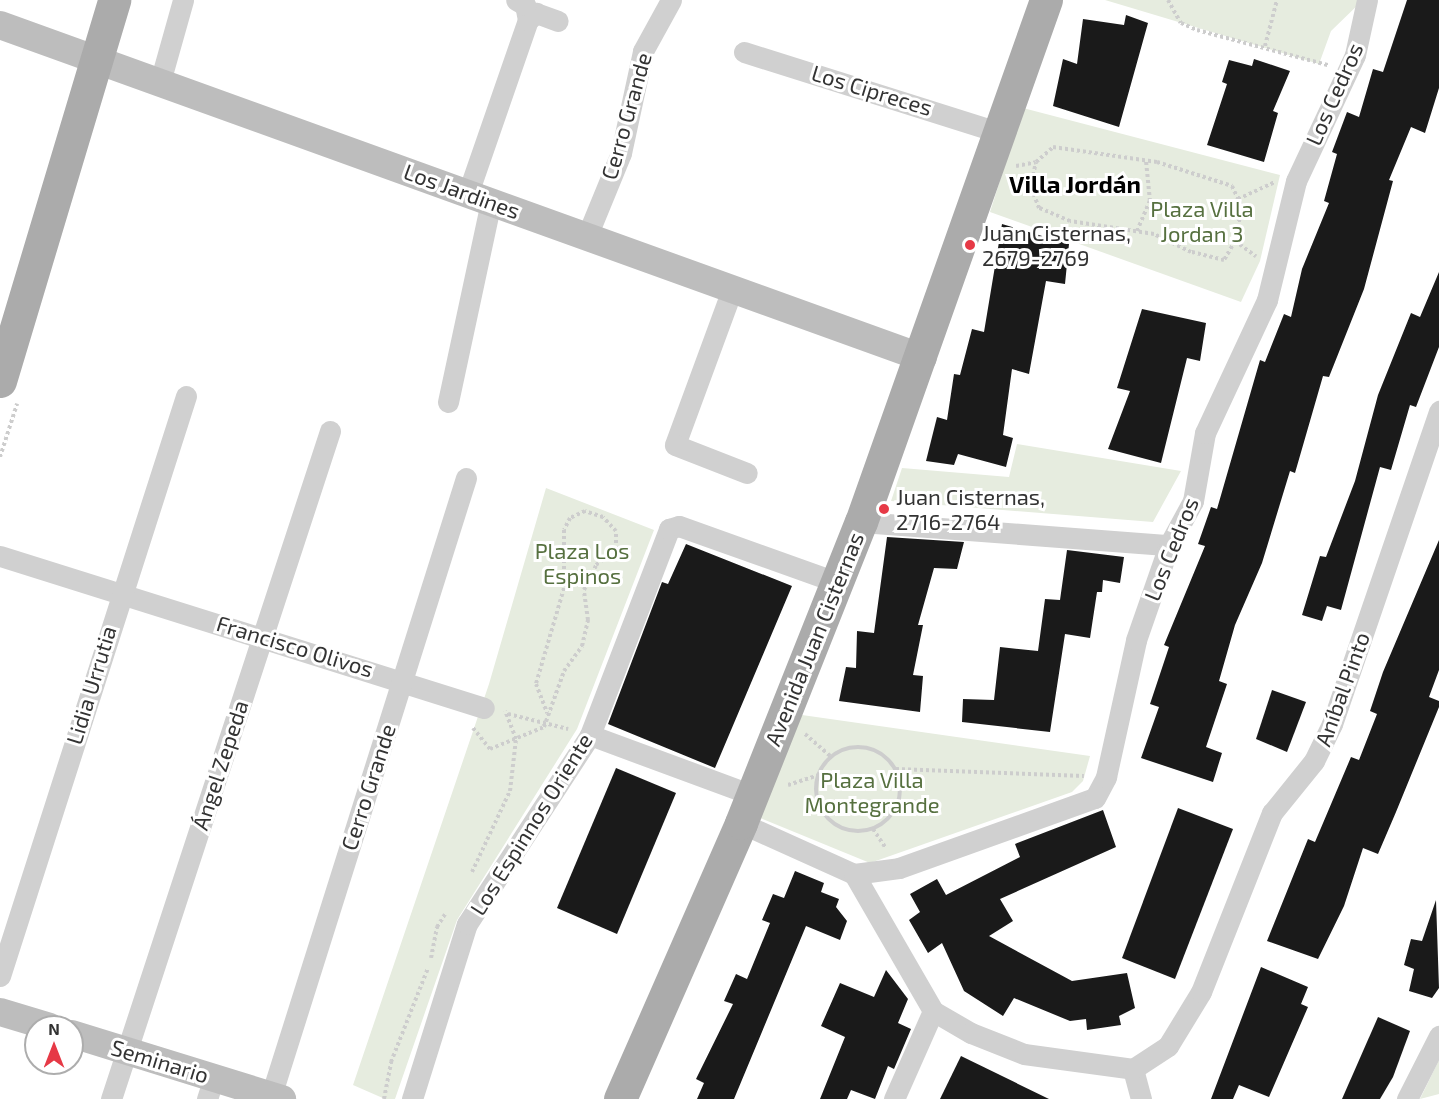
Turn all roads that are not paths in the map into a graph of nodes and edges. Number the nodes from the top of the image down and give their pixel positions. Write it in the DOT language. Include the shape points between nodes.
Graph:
graph roads {
  1 [pos="114,0"];
  2 [pos="183,0"];
  3 [pos="516,0"];
  4 [pos="671,0"];
  5 [pos="1046,0"];
  6 [pos="1367,0"];
  7 [pos="528,20"];
  8 [pos="558,21"];
  9 [pos="0,25"];
  10 [pos="744,52"];
  11 [pos="97,59"];
  12 [pos="160,82"];
  13 [pos="998,132"];
  14 [pos="479,197"];
  15 [pos="587,236"];
  16 [pos="733,287"];
  17 [pos="923,358"];
  18 [pos="0,381"];
  19 [pos="186,396"];
  20 [pos="448,402"];
  21 [pos="1439,411"];
  22 [pos="330,431"];
  23 [pos="747,473"];
  24 [pos="466,478"];
  25 [pos="861,522"];
  26 [pos="1169,545"];
  27 [pos="0,556"];
  28 [pos="836,582"];
  29 [pos="120,592"];
  30 [pos="262,636"];
  31 [pos="402,679"];
  32 [pos="484,708"];
  33 [pos="590,735"];
  34 [pos="746,809"];
  35 [pos="854,874"];
  36 [pos="0,976"];
  37 [pos="0,1011"];
  38 [pos="933,1011"];
  39 [pos="24,1019"];
  40 [pos="1439,1036"];
  41 [pos="84,1038"];
  42 [pos="126,1050"];
  43 [pos="1132,1069"];
  44 [pos="210,1088"];
  45 [pos="276,1097"];
  46 [pos="111,1099"];
  47 [pos="412,1099"];
  48 [pos="620,1099"];
  49 [pos="894,1099"];
  50 [pos="1141,1099"];
  51 [pos="1407,1099"];
  1 -- 11 [label="main road"];
  2 -- 12 [label="street"];
  3 -- 7 [label="street" via="525,5"];
  4 -- 15 [label="street, Cerro Grande" via="644,51 621,153"];
  5 -- 13 [label="main road, Avenida Juan Cisternas"];
  6 -- 26 [label="street, Los Cedros" via="1354,55 1296,181 1277,271 1205,433 1193,501"];
  7 -- 8 [label="street" via="536,13"];
  7 -- 14 [label="street"];
  9 -- 11 [label="street, Los Jardines"];
  10 -- 13 [label="street, Los Cipreces"];
  11 -- 12 [label="street, Los Jardines"];
  11 -- 18 [label="main road"];
  12 -- 14 [label="street, Los Jardines"];
  13 -- 17 [label="main road, Avenida Juan Cisternas"];
  14 -- 15 [label="street, Los Jardines"];
  14 -- 20 [label="street"];
  15 -- 16 [label="street, Los Jardines"];
  16 -- 17 [label="street, Los Jardines"];
  16 -- 23 [label="street" via="675,445"];
  17 -- 25 [label="main road, Avenida Juan Cisternas"];
  19 -- 29 [label="street, Lidia Urrutia"];
  21 -- 43 [label="street, Aníbal Pinto" via="1332,724 1314,761 1272,813 1201,993 1168,1047"];
  22 -- 30 [label="street, Ángel Zepeda"];
  24 -- 31 [label="street, Cerro Grande"];
  25 -- 26 [label="street"];
  25 -- 28 [label="main road, Avenida Juan Cisternas"];
  26 -- 35 [label="street, Los Cedros" via="1136,640 1106,777 1095,798 899,868"];
  27 -- 29 [label="street, Francisco Olivos"];
  28 -- 33 [label="street, Los Espinnos Oriente" via="680,526 669,529"];
  28 -- 34 [label="main road, Avenida Juan Cisternas"];
  29 -- 30 [label="street, Francisco Olivos"];
  29 -- 36 [label="street, Lidia Urrutia"];
  30 -- 31 [label="street, Francisco Olivos"];
  30 -- 42 [label="street, Ángel Zepeda"];
  31 -- 32 [label="street, Francisco Olivos"];
  31 -- 45 [label="street, Cerro Grande"];
  33 -- 34 [label="street"];
  33 -- 47 [label="street, Los Espinnos Oriente" via="467,924"];
  34 -- 35 [label="street"];
  34 -- 48 [label="main road, Avenida Juan Cisternas"];
  35 -- 38 [label="street"];
  37 -- 39 [label="street"];
  38 -- 43 [label="street" via="971,1033 1024,1054"];
  38 -- 49 [label="street"];
  40 -- 51 [label="street"];
  41 -- 42 [label="street, Seminario"];
  42 -- 44 [label="street, Seminario"];
  42 -- 46 [label="street, Ángel Zepeda"];
  43 -- 50 [label="street"];
  44 -- 45 [label="street, Seminario"];
}
